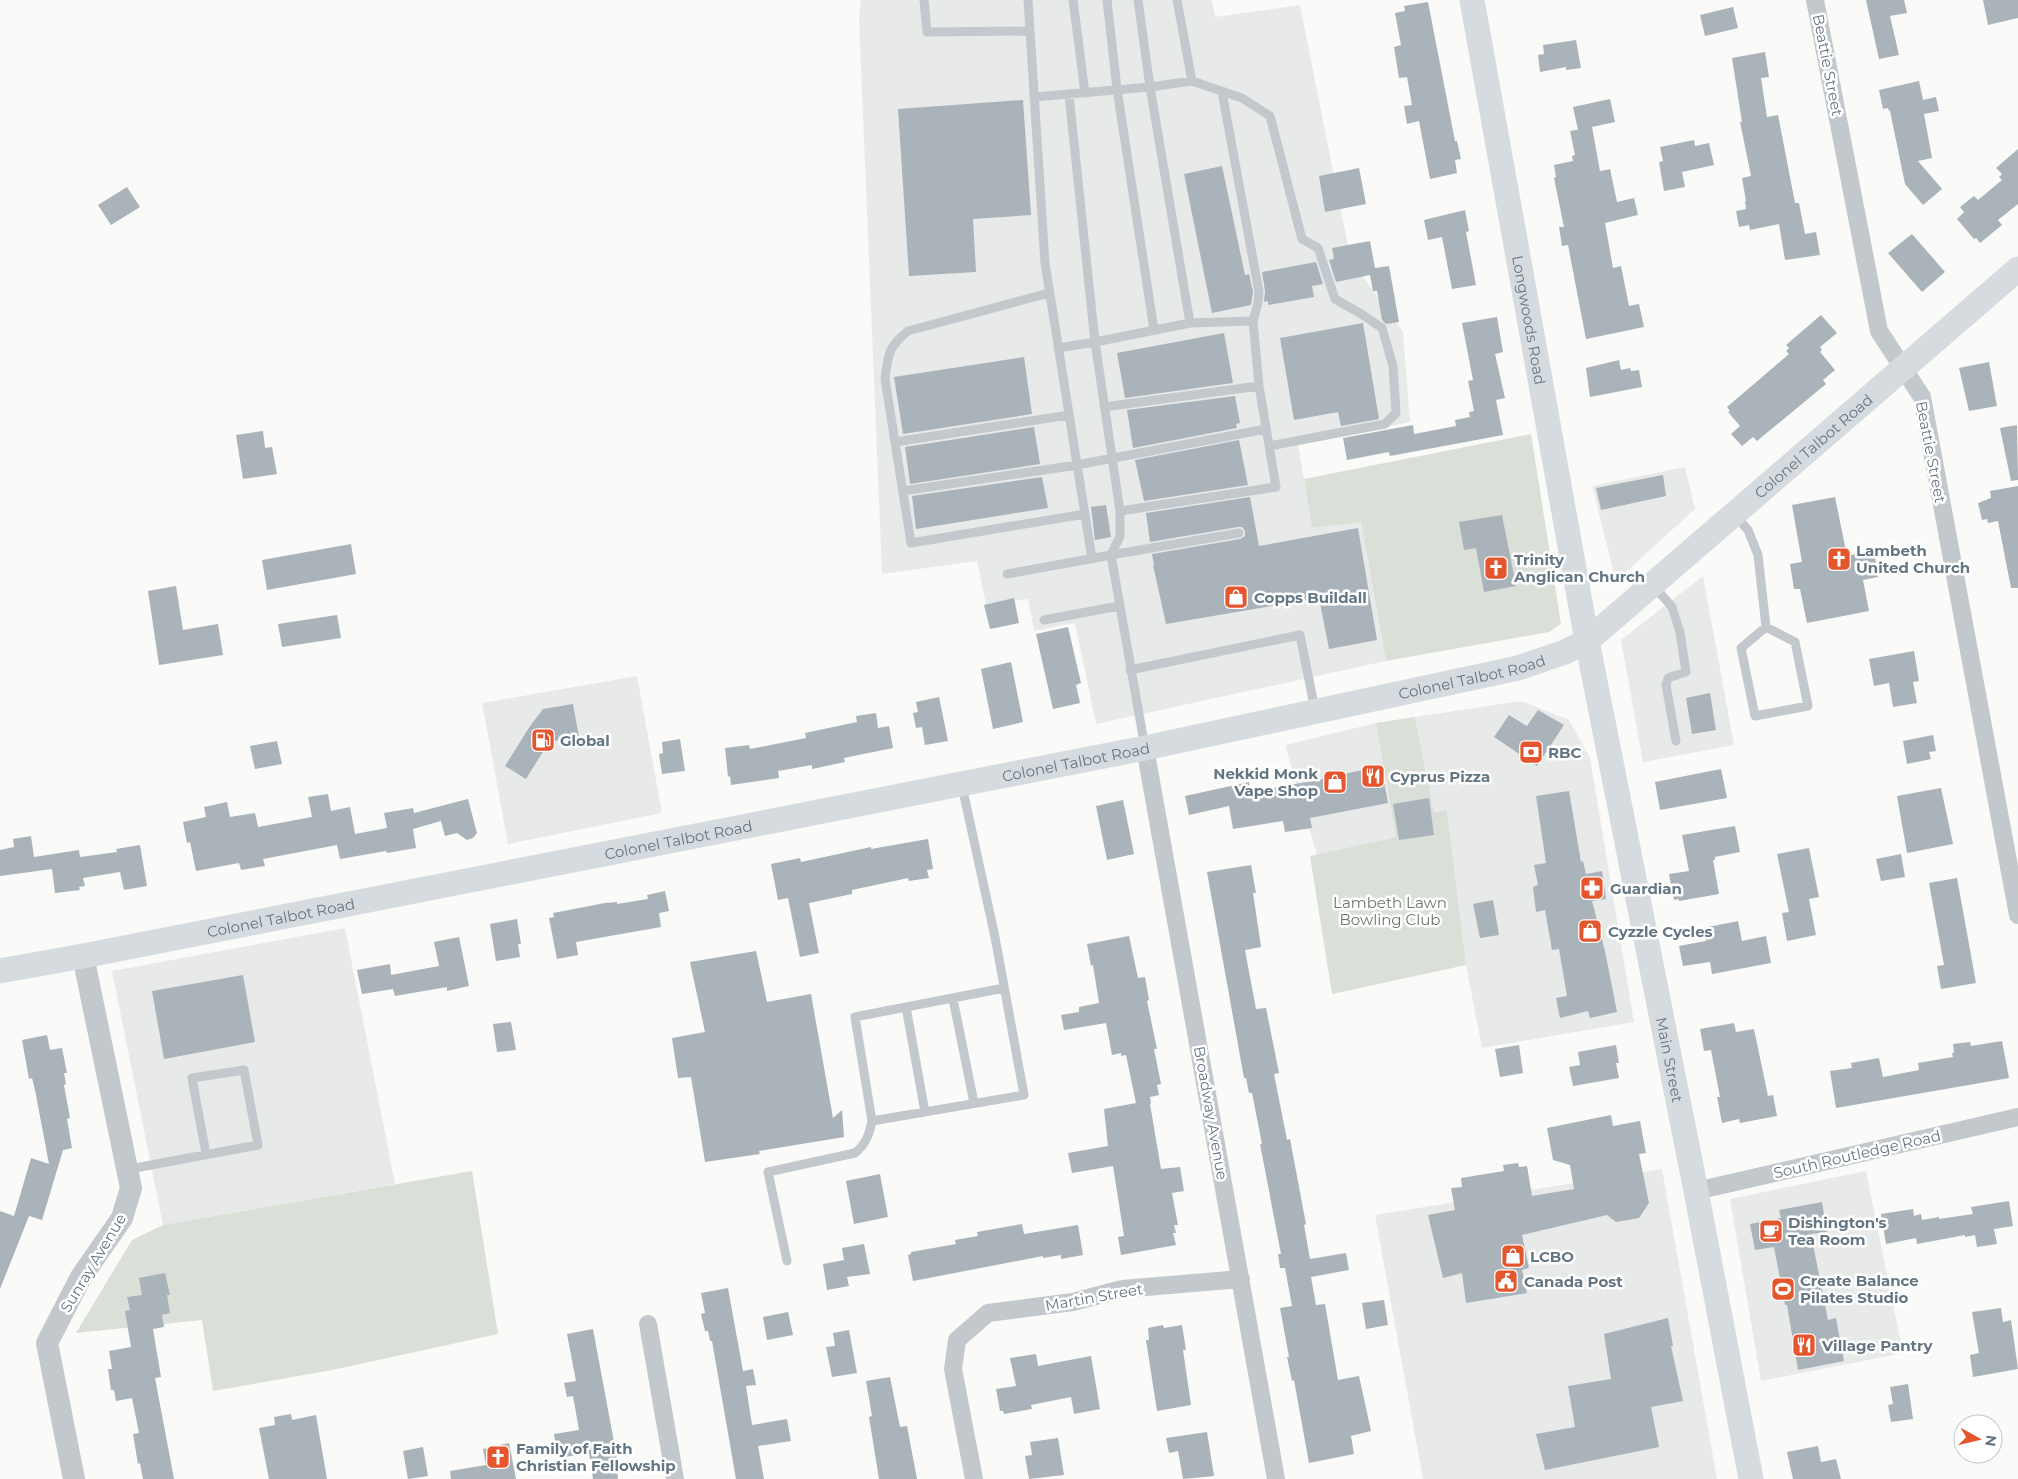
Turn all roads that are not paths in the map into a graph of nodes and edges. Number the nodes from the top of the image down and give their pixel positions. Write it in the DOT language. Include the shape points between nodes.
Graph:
graph roads {
  1 [pos="924,0"];
  2 [pos="1028,0"];
  3 [pos="1073,0"];
  4 [pos="1107,0"];
  5 [pos="1138,0"];
  6 [pos="1177,0"];
  7 [pos="1472,0"];
  8 [pos="1815,0"];
  9 [pos="1030,31"];
  10 [pos="1192,81"];
  11 [pos="1150,87"];
  12 [pos="1117,89"];
  13 [pos="1222,92"];
  14 [pos="1085,93"];
  15 [pos="1069,95"];
  16 [pos="1034,97"];
  17 [pos="2018,269"];
  18 [pos="1050,293"];
  19 [pos="1253,321"];
  20 [pos="1190,323"];
  21 [pos="1154,330"];
  22 [pos="1095,342"];
  23 [pos="1058,348"];
  24 [pos="1902,368"];
  25 [pos="1259,386"];
  26 [pos="1104,407"];
  27 [pos="1069,416"];
  28 [pos="1266,429"];
  29 [pos="895,442"];
  30 [pos="1269,446"];
  31 [pos="1112,458"];
  32 [pos="1077,465"];
  33 [pos="903,491"];
  34 [pos="1120,511"];
  35 [pos="1085,514"];
  36 [pos="1735,514"];
  37 [pos="1240,533"];
  38 [pos="1111,555"];
  39 [pos="1092,559"];
  40 [pos="1007,574"];
  41 [pos="1652,584"];
  42 [pos="1119,606"];
  43 [pos="1044,620"];
  44 [pos="1766,627"];
  45 [pos="1587,641"];
  46 [pos="1130,670"];
  47 [pos="1316,711"];
  48 [pos="1676,741"];
  49 [pos="1145,748"];
  50 [pos="962,783"];
  51 [pos="2018,915"];
  52 [pos="83,956"];
  53 [pos="0,971"];
  54 [pos="1004,988"];
  55 [pos="954,999"];
  56 [pos="906,1007"];
  57 [pos="974,1103"];
  58 [pos="925,1112"];
  59 [pos="2018,1117"];
  60 [pos="872,1121"];
  61 [pos="206,1154"];
  62 [pos="127,1169"];
  63 [pos="1696,1191"];
  64 [pos="787,1261"];
  65 [pos="1241,1279"];
  66 [pos="648,1324"];
  67 [pos="74,1479"];
  68 [pos="675,1479"];
  69 [pos="974,1479"];
  70 [pos="1276,1479"];
  71 [pos="1751,1479"];
  1 -- 9 [label="lane" via="927,32"];
  2 -- 9 [label="lane"];
  3 -- 14 [label="lane"];
  4 -- 12 [label="lane"];
  5 -- 11 [label="lane"];
  6 -- 10 [label="lane"];
  7 -- 45 [label="main road, Longwoods Road"];
  8 -- 24 [label="street, Beattie Street" via="1879,331"];
  9 -- 16 [label="lane"];
  10 -- 11 [label="lane"];
  10 -- 13 [label="lane"];
  11 -- 12 [label="lane"];
  11 -- 20 [label="lane"];
  12 -- 14 [label="lane"];
  12 -- 21 [label="lane"];
  13 -- 19 [label="lane" via="1259,292"];
  13 -- 30 [label="lane" via="1242,98 1270,116 1302,239 1318,248 1335,299 1382,328 1393,366 1396,413 1385,424"];
  14 -- 15 [label="lane"];
  15 -- 16 [label="lane"];
  15 -- 22 [label="lane"];
  16 -- 18 [label="lane" via="1045,263"];
  17 -- 24 [label="main road, Colonel Talbot Road"];
  18 -- 23 [label="lane"];
  18 -- 29 [label="lane" via="908,331 895,341 888,356 885,379"];
  19 -- 20 [label="lane"];
  19 -- 25 [label="lane"];
  20 -- 21 [label="lane"];
  21 -- 22 [label="lane"];
  22 -- 23 [label="lane"];
  22 -- 26 [label="lane"];
  23 -- 27 [label="lane"];
  24 -- 36 [label="main road, Colonel Talbot Road"];
  24 -- 51 [label="street, Beattie Street" via="1922,397"];
  25 -- 26 [label="lane"];
  25 -- 28 [label="lane"];
  26 -- 31 [label="lane"];
  27 -- 29 [label="lane"];
  27 -- 32 [label="lane"];
  28 -- 30 [label="lane"];
  28 -- 31 [label="lane"];
  29 -- 33 [label="lane"];
  30 -- 34 [label="lane" via="1276,487"];
  31 -- 32 [label="lane"];
  31 -- 34 [label="lane"];
  32 -- 33 [label="lane"];
  32 -- 35 [label="lane"];
  33 -- 35 [label="lane" via="911,542"];
  34 -- 38 [label="lane" via="1120,536"];
  35 -- 39 [label="lane"];
  36 -- 41 [label="main road, Colonel Talbot Road"];
  36 -- 44 [label="lane" via="1748,530 1758,555"];
  37 -- 38 [label="lane"];
  38 -- 39 [label="lane"];
  38 -- 42 [label="lane"];
  39 -- 40 [label="lane"];
  41 -- 45 [label="main road, Colonel Talbot Road"];
  41 -- 48 [label="lane" via="1672,607 1680,632 1686,672 1668,678 1666,685"];
  42 -- 43 [label="lane"];
  42 -- 46 [label="lane"];
  44 -- 44 [label="lane" via="1741,648 1755,716 1808,706 1795,642"];
  45 -- 47 [label="main road, Colonel Talbot Road" via="1518,668"];
  45 -- 63 [label="main road, Main Street"];
  46 -- 47 [label="lane" via="1300,635"];
  46 -- 49 [label="lane"];
  47 -- 49 [label="main road, Colonel Talbot Road"];
  49 -- 50 [label="main road, Colonel Talbot Road"];
  49 -- 65 [label="street, Broadway Avenue"];
  50 -- 52 [label="main road, Colonel Talbot Road"];
  50 -- 54 [label="lane"];
  52 -- 53 [label="main road, Colonel Talbot Road"];
  52 -- 62 [label="street, Sunray Avenue"];
  54 -- 55 [label="lane"];
  54 -- 57 [label="lane" via="1024,1095"];
  55 -- 56 [label="lane"];
  55 -- 57 [label="lane"];
  56 -- 58 [label="lane"];
  56 -- 60 [label="lane" via="855,1016"];
  57 -- 58 [label="lane"];
  58 -- 60 [label="lane"];
  59 -- 63 [label="street, South Routledge Road"];
  60 -- 64 [label="lane" via="869,1136 855,1154 768,1172"];
  61 -- 61 [label="lane" via="258,1145 244,1070 192,1078"];
  61 -- 62 [label="lane"];
  62 -- 67 [label="street, Sunray Avenue" via="131,1188 122,1218 81,1277 47,1343"];
  63 -- 71 [label="main road, Main Street"];
  65 -- 69 [label="street, Martin Street" via="1122,1290 1073,1302 988,1313 957,1340 953,1369"];
  65 -- 70 [label="street, Broadway Avenue"];
  66 -- 68 [label="street"];
}
